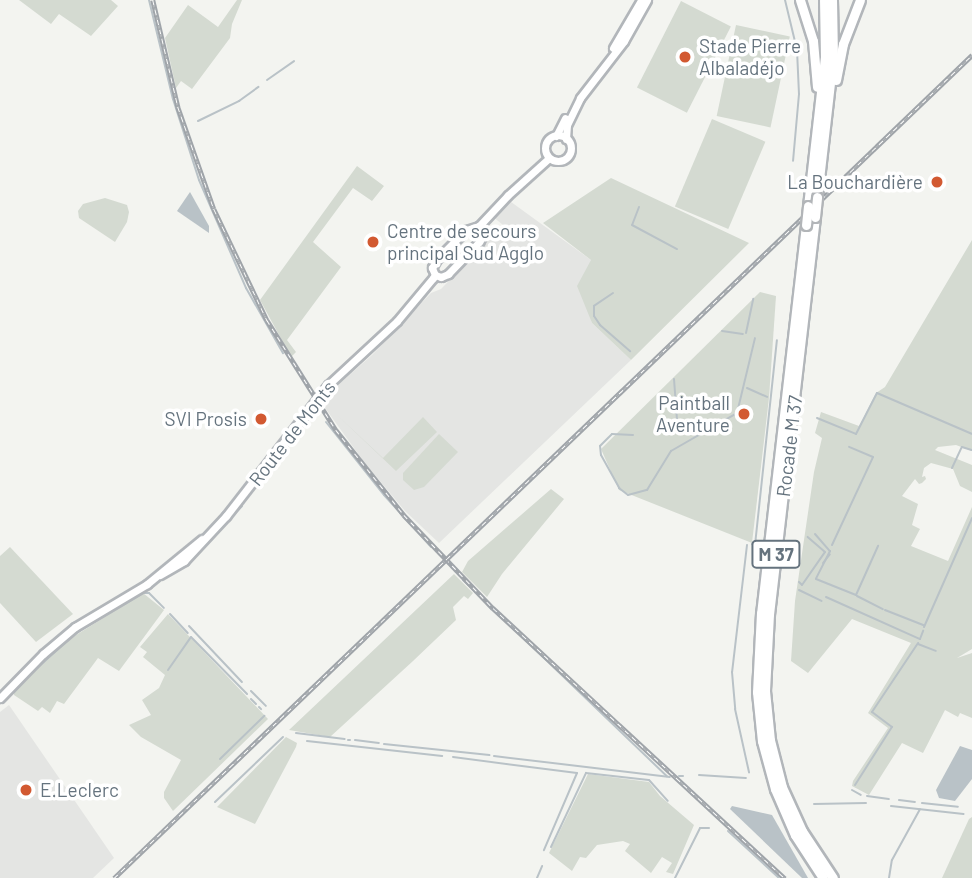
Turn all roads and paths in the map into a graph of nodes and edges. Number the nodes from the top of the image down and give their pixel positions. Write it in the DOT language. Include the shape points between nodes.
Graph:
graph roads {
  1 [pos="641,0"];
  2 [pos="647,0"];
  3 [pos="800,0"];
  4 [pos="824,0"];
  5 [pos="832,0"];
  6 [pos="860,0"];
  7 [pos="827,108"];
  8 [pos="818,121"];
  9 [pos="555,136"];
  10 [pos="566,139"];
  11 [pos="549,158"];
  12 [pos="479,226"];
  13 [pos="435,275"];
  14 [pos="0,698"];
  15 [pos="823,878"];
  16 [pos="833,878"];
  1 -- 9 [label="main road" via="580,89"];
  2 -- 10 [label="main road" via="624,41 580,98"];
  3 -- 8 [label="highway" via="815,54"];
  4 -- 8 [label="highway, Rocade M 37 / M 37"];
  5 -- 7 [label="highway, Rocade M 37 / M 37" via="834,37"];
  6 -- 7 [label="highway"];
  7 -- 16 [label="highway, Rocade M 37 / M 37, bridge" via="769,614 765,691 770,740 782,787 802,831"];
  8 -- 15 [label="highway, Rocade M 37 / M 37, bridge" via="760,623 757,692 762,741 775,789 795,835"];
  9 -- 10 [label="main road"];
  9 -- 11 [label="main road" via="546,146"];
  10 -- 11 [label="main road" via="570,146 567,157"];
  11 -- 12 [label="main road, Route de Monts"];
  12 -- 13 [label="main road, Route de Monts" via="466,230 437,259 432,268"];
  12 -- 13 [label="main road, Route de Monts" via="483,235 479,242 446,276"];
  13 -- 14 [label="main road, Route de Monts" via="397,321 328,384 211,533 160,575 75,627"];
}
